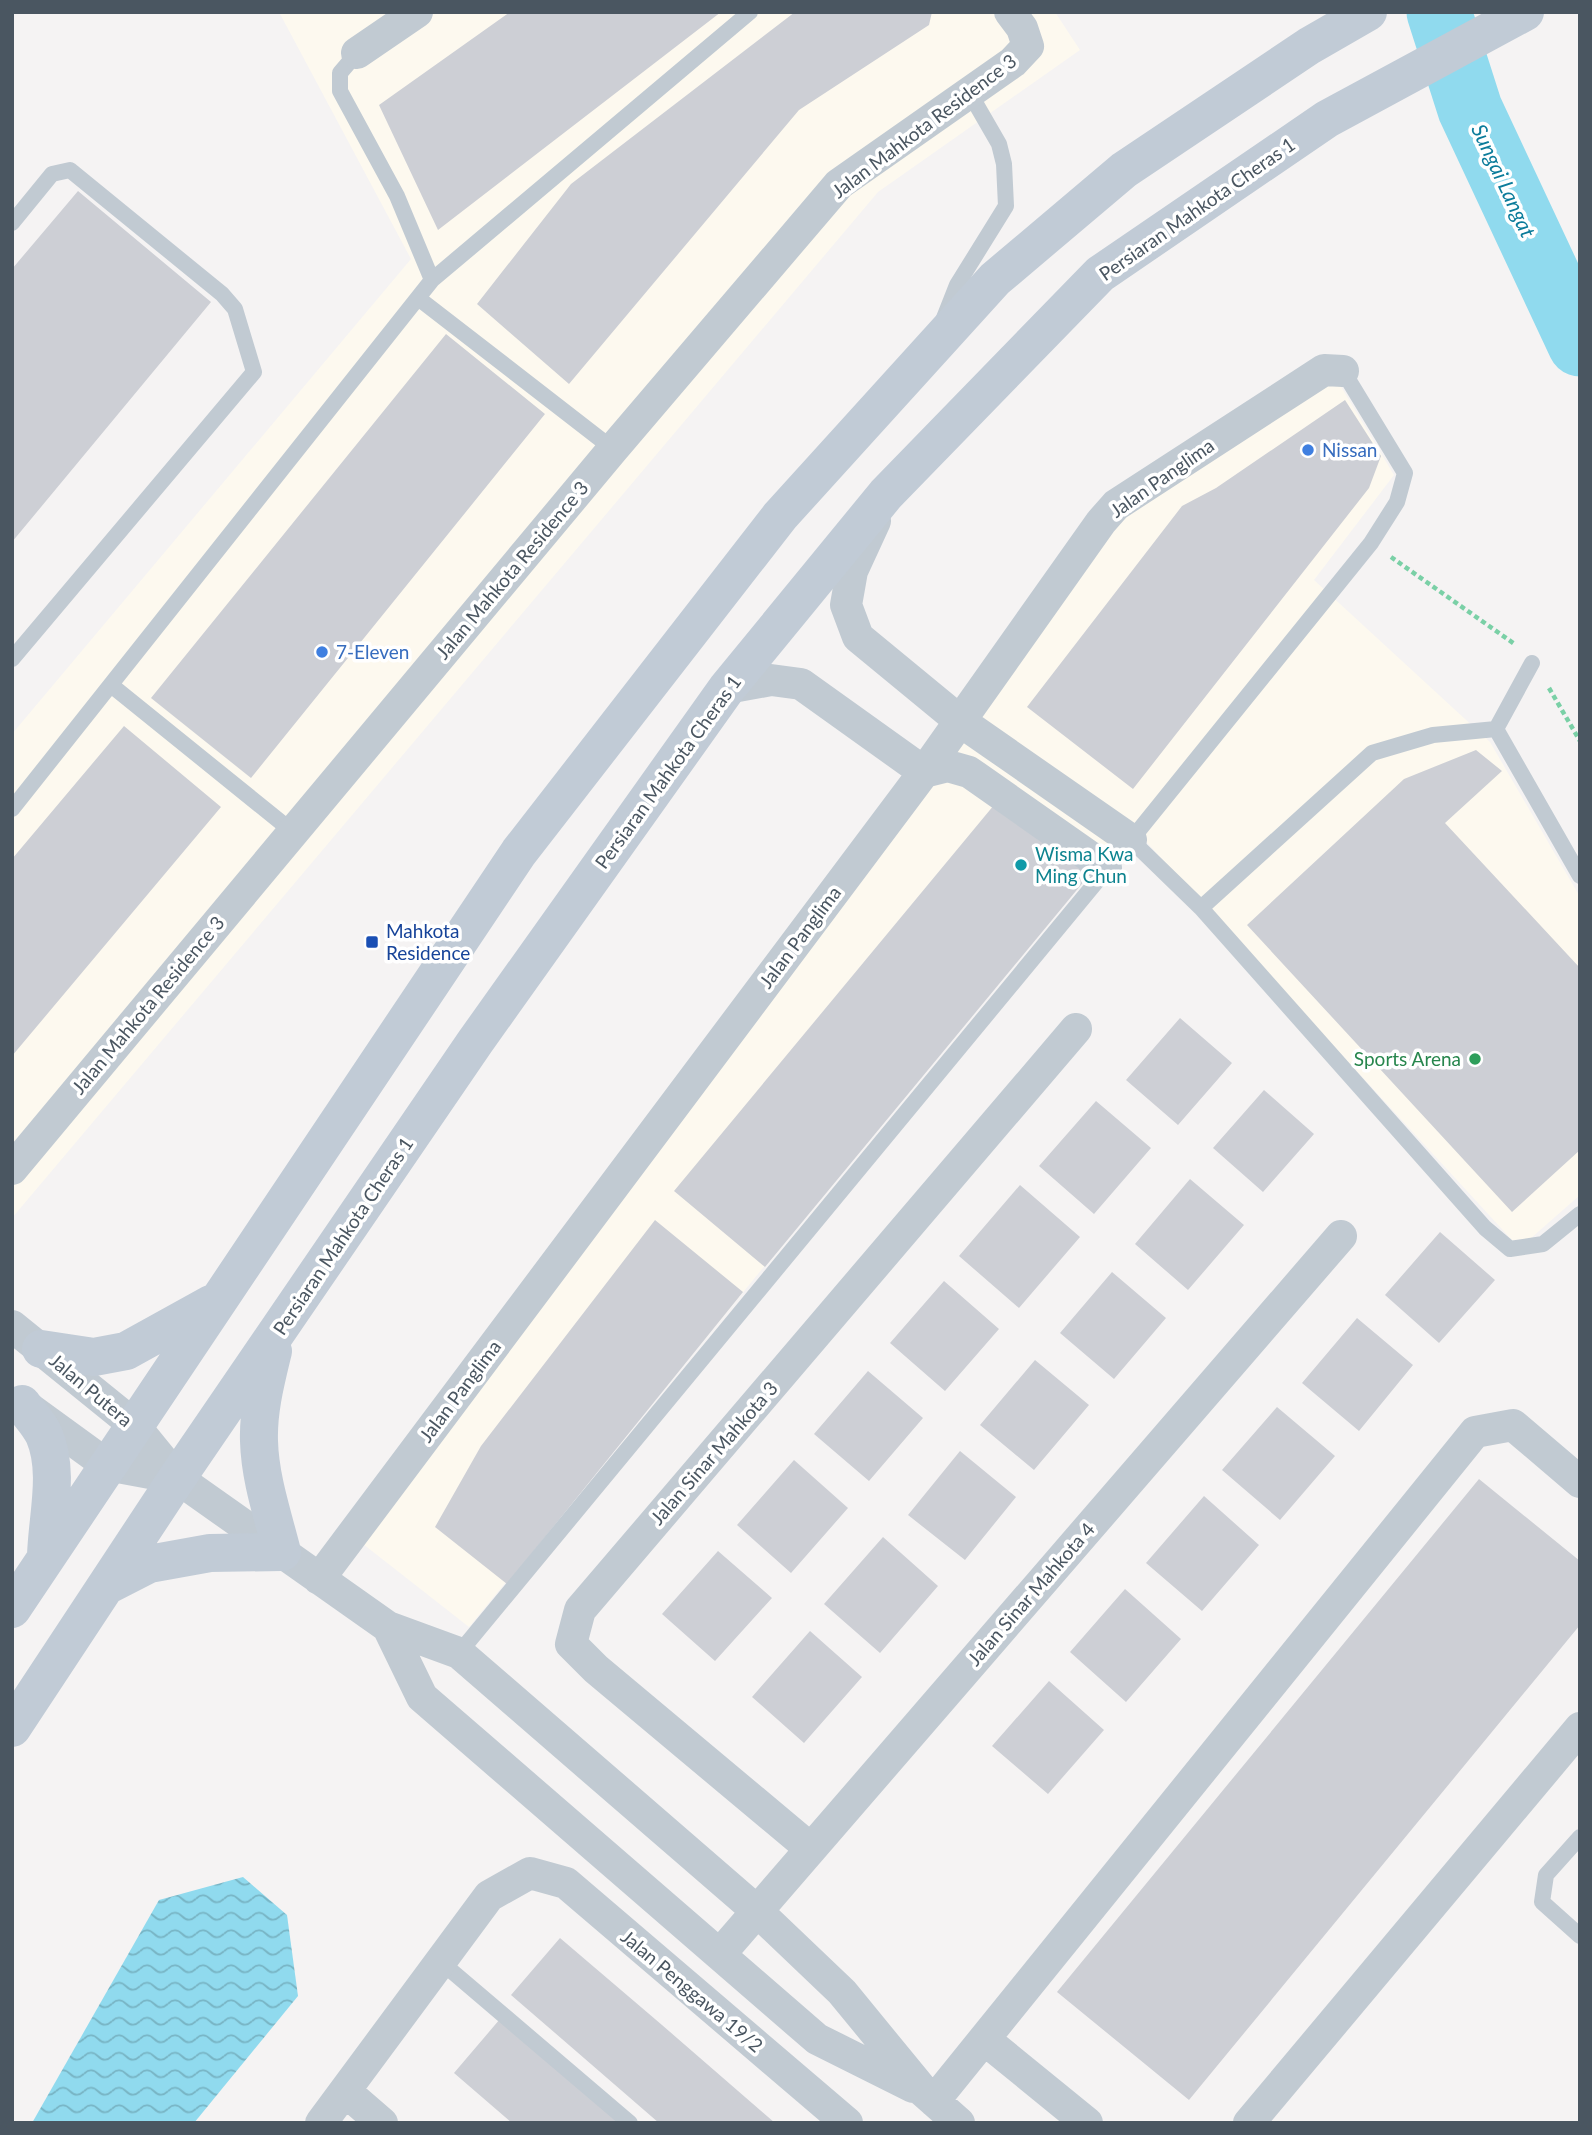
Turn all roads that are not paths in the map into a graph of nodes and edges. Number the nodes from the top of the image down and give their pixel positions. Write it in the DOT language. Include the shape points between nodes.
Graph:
graph roads {
  1 [pos="417,12"];
  2 [pos="750,12"];
  3 [pos="1010,12"];
  4 [pos="1368,12"];
  5 [pos="1525,12"];
  6 [pos="357,53"];
  7 [pos="969,92"];
  8 [pos="12,223"];
  9 [pos="432,280"];
  10 [pos="418,298"];
  11 [pos="933,346"];
  12 [pos="1343,371"];
  13 [pos="613,449"];
  14 [pos="887,494"];
  15 [pos="12,659"];
  16 [pos="1532,663"];
  17 [pos="111,685"];
  18 [pos="727,688"];
  19 [pos="960,722"];
  20 [pos="1496,729"];
  21 [pos="924,772"];
  22 [pos="12,809"];
  23 [pos="293,832"];
  24 [pos="1131,840"];
  25 [pos="1106,868"];
  26 [pos="1580,876"];
  27 [pos="1201,908"];
  28 [pos="1076,1029"];
  29 [pos="12,1169"];
  30 [pos="1580,1214"];
  31 [pos="1341,1236"];
  32 [pos="216,1302"];
  33 [pos="277,1332"];
  34 [pos="27,1337"];
  35 [pos="17,1400"];
  36 [pos="134,1424"];
  37 [pos="107,1465"];
  38 [pos="177,1478"];
  39 [pos="1580,1482"];
  40 [pos="282,1552"];
  41 [pos="46,1558"];
  42 [pos="319,1579"];
  43 [pos="106,1586"];
  44 [pos="12,1609"];
  45 [pos="388,1627"];
  46 [pos="459,1653"];
  47 [pos="12,1728"];
  48 [pos="1580,1728"];
  49 [pos="1580,1837"];
  50 [pos="811,1849"];
  51 [pos="757,1911"];
  52 [pos="1580,1936"];
  53 [pos="721,1954"];
  54 [pos="441,1962"];
  55 [pos="984,2039"];
  56 [pos="345,2091"];
  57 [pos="929,2097"];
  58 [pos="834,2119"];
  59 [pos="321,2123"];
  60 [pos="382,2123"];
  61 [pos="630,2123"];
  62 [pos="959,2123"];
  63 [pos="1087,2123"];
  64 [pos="1249,2123"];
  1 -- 6 [label="street"];
  2 -- 9 [label="lane"];
  3 -- 7 [label="street, Jalan Mahkota Residence 3" via="1022,27 1028,46"];
  4 -- 11 [label="main road" via="1309,46 1124,170 995,279"];
  5 -- 14 [label="main road, Persiaran Mahkota Cheras 1" via="1327,120 1100,274"];
  6 -- 9 [label="lane" via="340,73 341,91 397,196"];
  7 -- 11 [label="lane" via="999,144 1006,206 957,285"];
  7 -- 13 [label="street, Jalan Mahkota Residence 3" via="839,184"];
  8 -- 15 [label="lane" via="52,174 70,170 222,294 235,309 254,372"];
  9 -- 10 [label="lane"];
  10 -- 13 [label="lane"];
  10 -- 17 [label="lane"];
  11 -- 32 [label="main road" via="780,516 527,841"];
  12 -- 19 [label="street, Jalan Panglima" via="1324,370 1116,505"];
  12 -- 24 [label="lane" via="1405,472 1397,502 1371,543"];
  13 -- 23 [label="street, Jalan Mahkota Residence 3"];
  14 -- 18 [label="main road, Persiaran Mahkota Cheras 1"];
  14 -- 19 [label="street" via="852,571 846,605 858,637"];
  16 -- 20 [label="lane"];
  17 -- 22 [label="lane"];
  17 -- 23 [label="lane"];
  18 -- 21 [label="street" via="771,680 801,684"];
  18 -- 33 [label="main road, Persiaran Mahkota Cheras 1" via="475,1042"];
  19 -- 21 [label="street, Jalan Panglima"];
  19 -- 24 [label="street"];
  20 -- 26 [label="lane"];
  20 -- 27 [label="lane" via="1433,735 1372,753"];
  21 -- 25 [label="street" via="948,766 970,772"];
  21 -- 42 [label="street, Jalan Panglima"];
  23 -- 29 [label="street, Jalan Mahkota Residence 3"];
  24 -- 25 [label="lane"];
  24 -- 27 [label="lane"];
  25 -- 46 [label="lane"];
  27 -- 30 [label="lane" via="1485,1228 1510,1249 1543,1244"];
  28 -- 50 [label="street, Jalan Sinar Mahkota 3" via="580,1610 571,1644"];
  31 -- 50 [label="street, Jalan Sinar Mahkota 4"];
  32 -- 34 [label="main road" via="126,1351 94,1357"];
  32 -- 36 [label="main road"];
  33 -- 38 [label="main road, Persiaran Mahkota Cheras 1"];
  33 -- 40 [label="main road" via="262,1397 259,1441"];
  34 -- 36 [label="street, Jalan Putera"];
  35 -- 37 [label="street"];
  35 -- 41 [label="main road" via="44,1435 51,1459"];
  36 -- 37 [label="main road"];
  36 -- 38 [label="street, Jalan Putera"];
  37 -- 38 [label="street"];
  37 -- 41 [label="main road"];
  38 -- 40 [label="street"];
  38 -- 43 [label="main road, Persiaran Mahkota Cheras 1"];
  39 -- 55 [label="street" via="1513,1425 1475,1432"];
  40 -- 42 [label="street"];
  40 -- 43 [label="main road" via="209,1553 149,1564"];
  41 -- 44 [label="main road"];
  42 -- 45 [label="street"];
  43 -- 47 [label="main road, Persiaran Mahkota Cheras 1"];
  45 -- 46 [label="street"];
  45 -- 53 [label="street" via="422,1697"];
  46 -- 51 [label="street"];
  48 -- 64 [label="street"];
  49 -- 52 [label="lane" via="1546,1875 1542,1902"];
  50 -- 51 [label="street, Jalan Sinar Mahkota 4"];
  51 -- 53 [label="street, Jalan Sinar Mahkota 4"];
  51 -- 57 [label="street" via="842,1992"];
  53 -- 57 [label="street" via="817,2039"];
  54 -- 56 [label="street"];
  54 -- 58 [label="street, Jalan Penggawa 19/2" via="489,1896 530,1873 566,1883"];
  54 -- 61 [label="lane"];
  55 -- 57 [label="street"];
  55 -- 63 [label="street"];
  56 -- 59 [label="street"];
  56 -- 60 [label="street"];
  57 -- 62 [label="street"];
}
